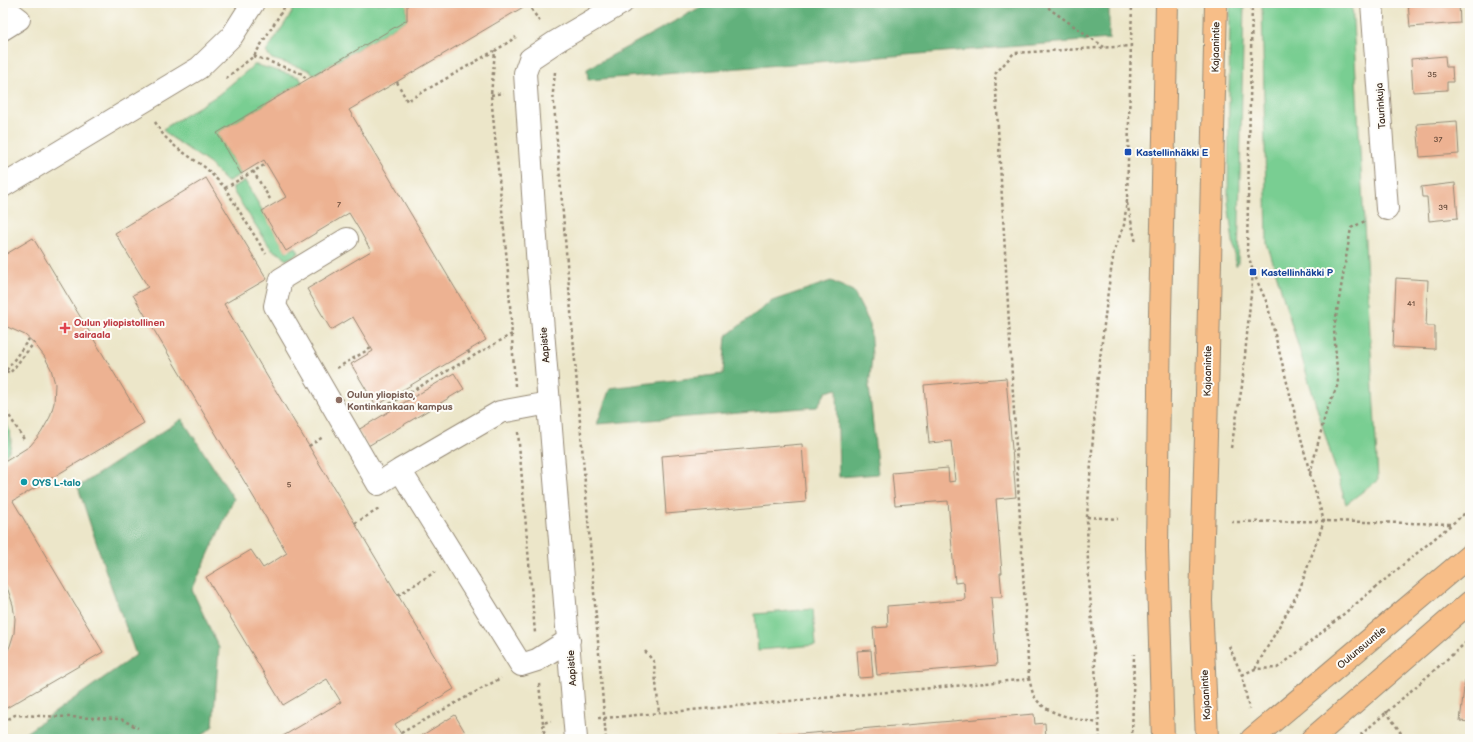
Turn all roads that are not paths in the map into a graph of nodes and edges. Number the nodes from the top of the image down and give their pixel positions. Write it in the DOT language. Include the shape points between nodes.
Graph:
graph roads {
  1 [pos="253,3"];
  2 [pos="622,3"];
  3 [pos="1167,3"];
  4 [pos="1216,3"];
  5 [pos="1372,3"];
  6 [pos="3,186"];
  7 [pos="1387,209"];
  8 [pos="347,239"];
  9 [pos="550,403"];
  10 [pos="400,470"];
  11 [pos="1470,555"];
  12 [pos="1470,602"];
  13 [pos="569,640"];
  14 [pos="1254,738"];
  15 [pos="576,739"];
  16 [pos="1163,739"];
  17 [pos="1207,739"];
  18 [pos="1312,739"];
  1 -- 6 [label="street" via="232,36 199,68"];
  2 -- 9 [label="street, Aapistie" via="530,58 525,73 537,260"];
  3 -- 16 [label="main road" via="1157,548"];
  4 -- 17 [label="main road, Kajaanintie" via="1201,601"];
  5 -- 7 [label="street, Taurinkuja"];
  8 -- 10 [label="street" via="281,279 275,306 378,484"];
  9 -- 10 [label="street" via="500,412"];
  9 -- 13 [label="street, Aapistie"];
  10 -- 13 [label="street" via="529,663"];
  11 -- 14 [label="main road, Oulunsuuntie"];
  12 -- 18 [label="main road"];
  13 -- 15 [label="street, Aapistie"];
}
